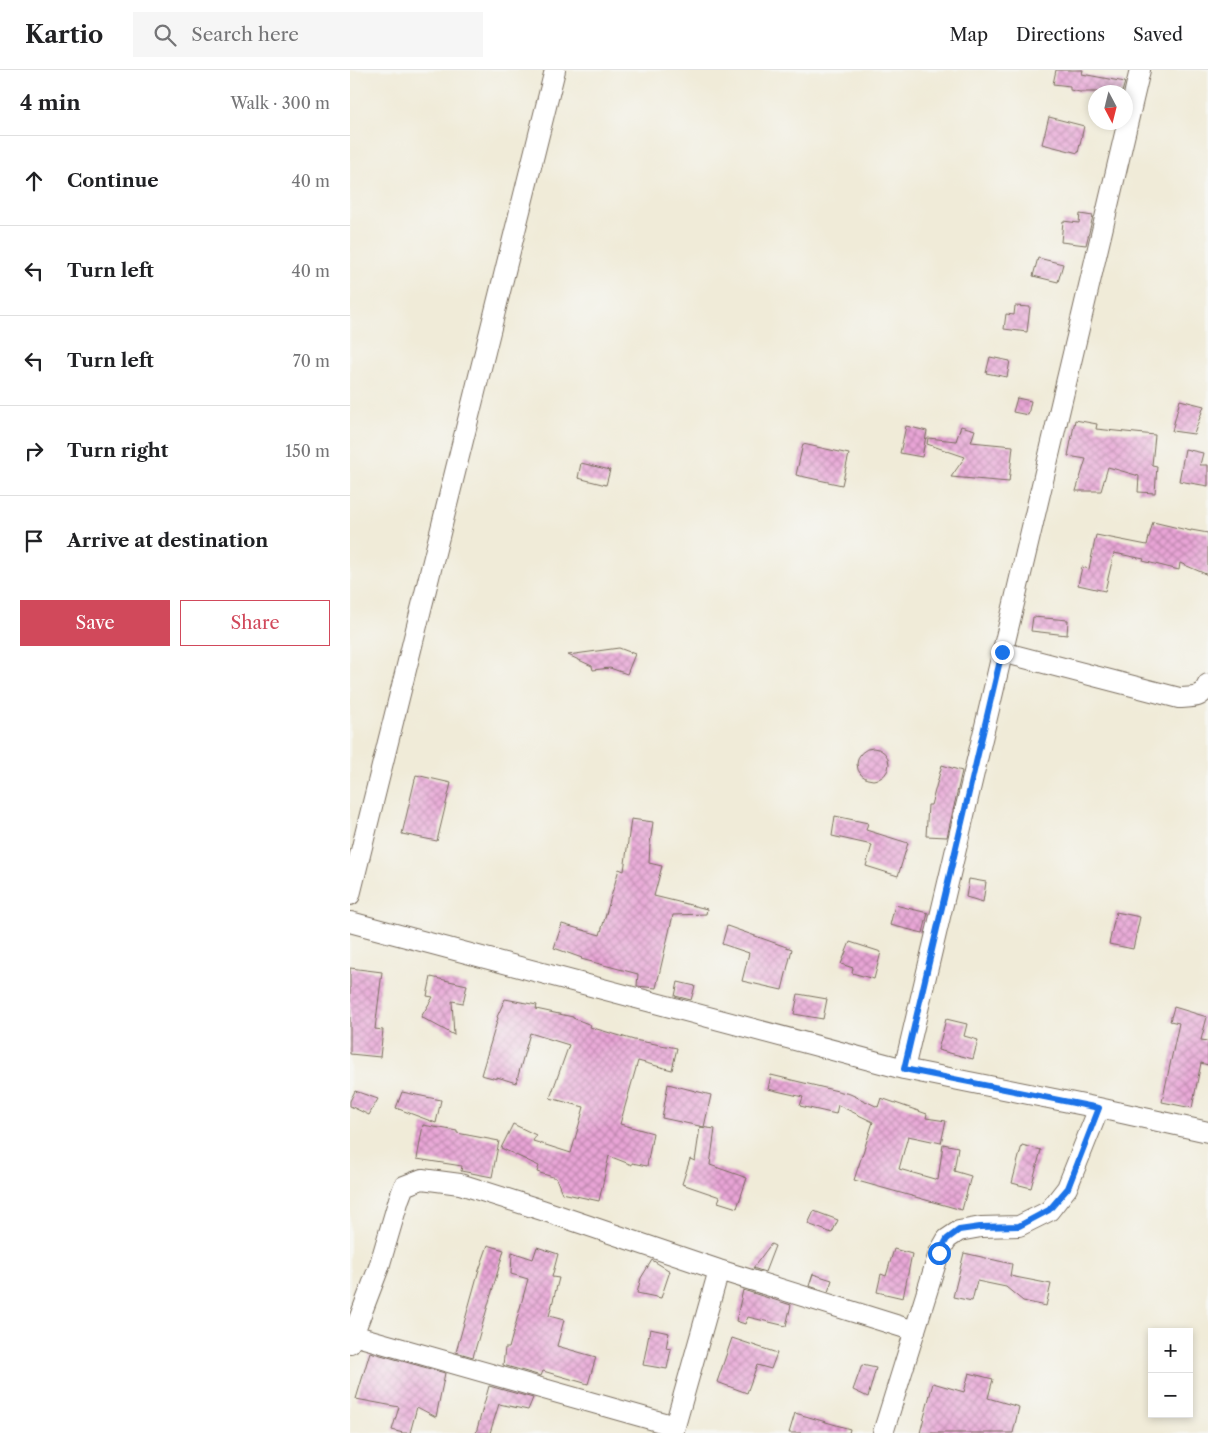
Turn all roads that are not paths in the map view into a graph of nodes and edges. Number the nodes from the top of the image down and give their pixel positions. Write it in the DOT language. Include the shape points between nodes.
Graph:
graph roads {
  1 [pos="555,70"];
  2 [pos="1140,70"];
  3 [pos="1002,652"];
  4 [pos="1208,684"];
  5 [pos="350,895"];
  6 [pos="350,922"];
  7 [pos="904,1069"];
  8 [pos="1099,1108"];
  9 [pos="1208,1132"];
  10 [pos="719,1270"];
  11 [pos="915,1331"];
  12 [pos="351,1339"];
  13 [pos="674,1429"];
  14 [pos="883,1433"];
  1 -- 5 [label="street"];
  2 -- 3 [label="street"];
  3 -- 4 [label="street" via="1179,698 1197,697"];
  3 -- 7 [label="street"];
  6 -- 7 [label="street"];
  7 -- 8 [label="street"];
  8 -- 9 [label="street"];
  8 -- 11 [label="street" via="1068,1188 1049,1210 1019,1226 959,1230 947,1239 939,1253"];
  10 -- 11 [label="street"];
  10 -- 12 [label="street" via="460,1184 422,1179 404,1186 398,1199 379,1267"];
  10 -- 13 [label="street"];
  11 -- 14 [label="street"];
  12 -- 13 [label="street"];
}
